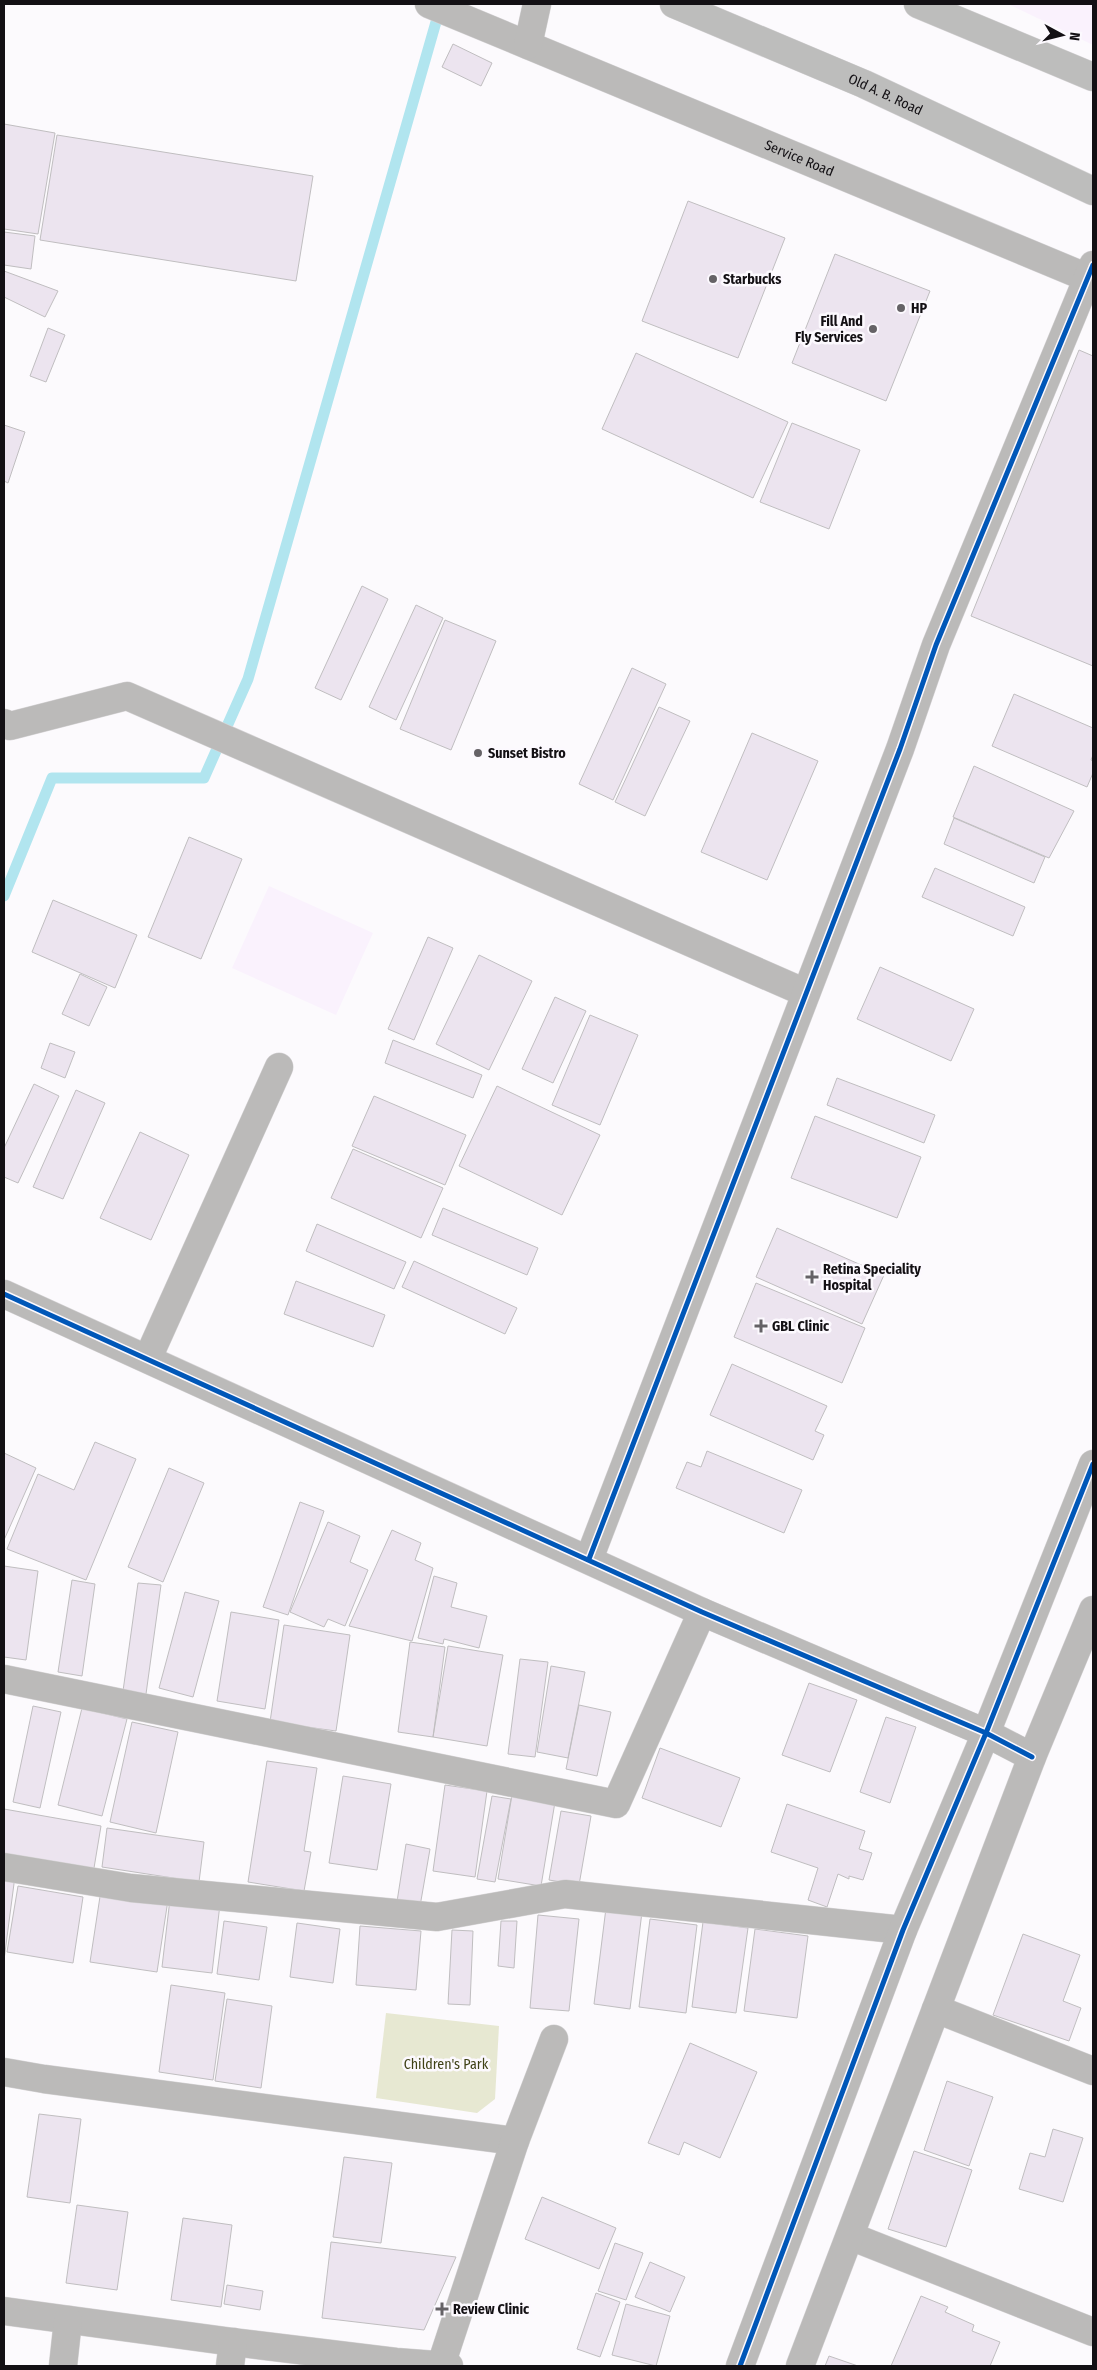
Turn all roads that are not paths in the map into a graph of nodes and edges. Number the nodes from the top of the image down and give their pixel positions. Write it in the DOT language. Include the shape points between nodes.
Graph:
graph roads {
  1 [pos="429,4"];
  2 [pos="536,4"];
  3 [pos="674,4"];
  4 [pos="918,4"];
  5 [pos="516,41"];
  6 [pos="1093,77"];
  7 [pos="1093,190"];
  8 [pos="1091,274"];
  9 [pos="4,723"];
  10 [pos="806,993"];
  11 [pos="279,1067"];
  12 [pos="4,1294"];
  13 [pos="148,1358"];
  14 [pos="1093,1464"];
  15 [pos="588,1559"];
  16 [pos="1093,1610"];
  17 [pos="702,1612"];
  18 [pos="4,1679"];
  19 [pos="986,1733"];
  20 [pos="1032,1758"];
  21 [pos="4,1867"];
  22 [pos="903,1930"];
  23 [pos="936,2010"];
  24 [pos="554,2039"];
  25 [pos="1093,2071"];
  26 [pos="4,2072"];
  27 [pos="514,2141"];
  28 [pos="850,2236"];
  29 [pos="4,2311"];
  30 [pos="68,2320"];
  31 [pos="1093,2332"];
  32 [pos="231,2354"];
  33 [pos="395,2364"];
  34 [pos="63,2366"];
  35 [pos="445,2366"];
  36 [pos="740,2366"];
  37 [pos="800,2366"];
  1 -- 5 [label="street, Service Road"];
  2 -- 5 [label="street"];
  3 -- 7 [label="main road, Old A. B. Road" via="864,84"];
  4 -- 6 [label="main road"];
  5 -- 8 [label="street, Service Road"];
  8 -- 10 [label="street" via="936,645 900,749"];
  9 -- 10 [label="street" via="10,726 127,696"];
  10 -- 15 [label="street"];
  11 -- 13 [label="street"];
  12 -- 13 [label="street"];
  13 -- 15 [label="street"];
  14 -- 19 [label="street"];
  15 -- 17 [label="street"];
  16 -- 20 [label="street"];
  17 -- 18 [label="street" via="616,1804"];
  17 -- 19 [label="street"];
  19 -- 20 [label="street"];
  19 -- 22 [label="street"];
  20 -- 23 [label="street"];
  21 -- 22 [label="street" via="131,1888 437,1918 565,1894"];
  22 -- 36 [label="street"];
  23 -- 25 [label="street"];
  23 -- 28 [label="street"];
  24 -- 27 [label="street"];
  26 -- 27 [label="street"];
  27 -- 35 [label="street"];
  28 -- 31 [label="street"];
  28 -- 37 [label="street"];
  29 -- 30 [label="street"];
  30 -- 32 [label="street"];
  30 -- 34 [label="street"];
  32 -- 33 [label="street"];
  33 -- 35 [label="street"];
}
